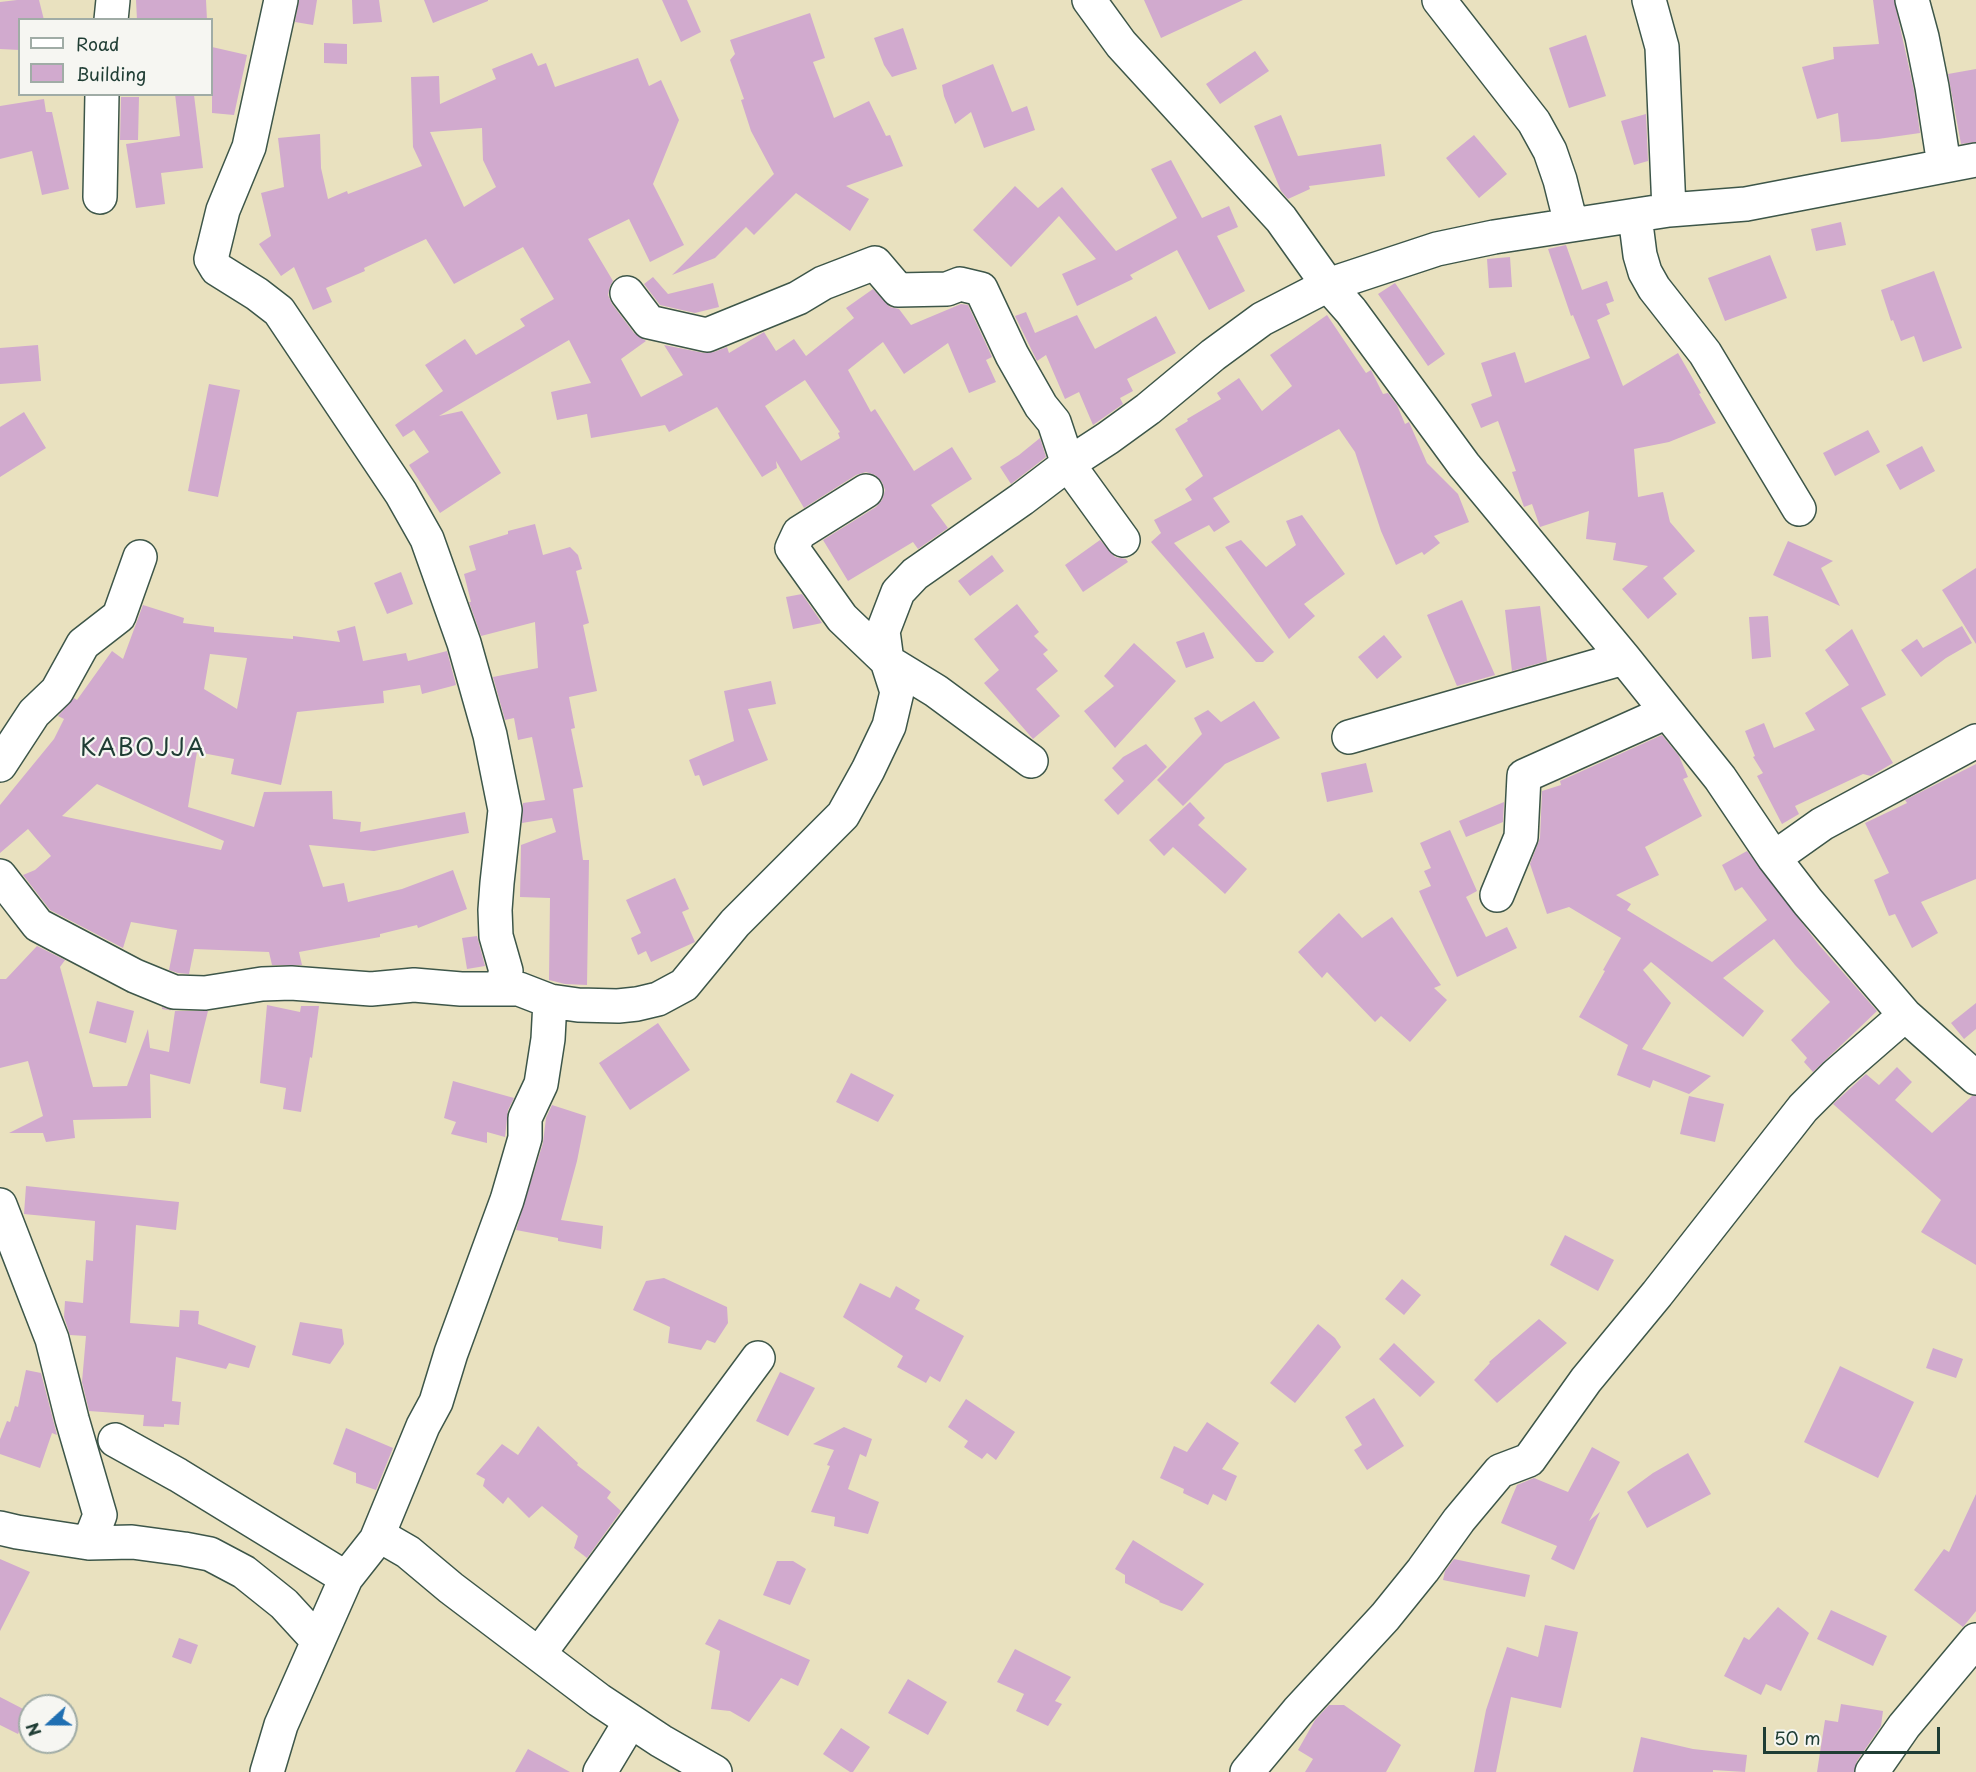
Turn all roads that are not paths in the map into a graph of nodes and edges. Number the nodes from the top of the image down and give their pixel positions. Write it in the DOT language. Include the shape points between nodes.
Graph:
graph roads {
  1 [pos="113,0"];
  2 [pos="281,0"];
  3 [pos="1089,0"];
  4 [pos="1439,0"];
  5 [pos="1649,0"];
  6 [pos="1912,0"];
  7 [pos="111,18"];
  8 [pos="102,96"];
  9 [pos="1976,160"];
  10 [pos="1944,165"];
  11 [pos="100,197"];
  12 [pos="1669,210"];
  13 [pos="1635,216"];
  14 [pos="1571,224"];
  15 [pos="1328,285"];
  16 [pos="627,293"];
  17 [pos="1068,464"];
  18 [pos="866,491"];
  19 [pos="1799,508"];
  20 [pos="1123,540"];
  21 [pos="140,557"];
  22 [pos="1624,658"];
  23 [pos="887,661"];
  24 [pos="1667,712"];
  25 [pos="1349,737"];
  26 [pos="1976,741"];
  27 [pos="1032,761"];
  28 [pos="0,765"];
  29 [pos="1774,858"];
  30 [pos="0,876"];
  31 [pos="1497,895"];
  32 [pos="501,988"];
  33 [pos="550,1001"];
  34 [pos="1905,1015"];
  35 [pos="1976,1078"];
  36 [pos="0,1205"];
  37 [pos="758,1358"];
  38 [pos="115,1440"];
  39 [pos="0,1528"];
  40 [pos="376,1540"];
  41 [pos="88,1543"];
  42 [pos="346,1578"];
  43 [pos="1976,1640"];
  44 [pos="318,1641"];
  45 [pos="539,1654"];
  46 [pos="630,1722"];
  47 [pos="267,1772"];
  48 [pos="600,1772"];
  49 [pos="715,1772"];
  50 [pos="1247,1772"];
  51 [pos="1872,1772"];
  1 -- 7 [label="street"];
  2 -- 32 [label="street" via="249,147 223,210 211,259 217,269 279,311 401,493 427,539 464,644 490,735 505,810 495,910 496,936 506,970"];
  3 -- 15 [label="street" via="1121,44 1281,219"];
  4 -- 14 [label="street" via="1533,122 1550,151"];
  5 -- 12 [label="street" via="1662,47"];
  6 -- 10 [label="street"];
  8 -- 11 [label="street"];
  9 -- 10 [label="street"];
  10 -- 12 [label="street" via="1746,204"];
  12 -- 13 [label="street"];
  13 -- 14 [label="street"];
  13 -- 19 [label="street" via="1645,272 1705,353"];
  14 -- 15 [label="street" via="1437,249"];
  15 -- 17 [label="street" via="1262,319 1148,409"];
  15 -- 22 [label="street" via="1464,465"];
  16 -- 17 [label="street" via="649,322 707,336 875,263 898,290 946,290 960,284 981,290 1041,406 1054,422"];
  17 -- 20 [label="street"];
  17 -- 23 [label="street" via="915,574 898,592 883,631"];
  18 -- 23 [label="street" via="799,533 792,548 842,618"];
  21 -- 28 [label="street" via="119,616 83,644 57,691 34,713"];
  22 -- 24 [label="street"];
  22 -- 25 [label="street"];
  23 -- 27 [label="street" via="936,691"];
  23 -- 33 [label="street" via="897,692 889,726 843,815 735,923 684,985 658,999 637,1004 578,1005"];
  24 -- 29 [label="street" via="1720,778"];
  24 -- 31 [label="street" via="1524,776 1521,837"];
  26 -- 29 [label="street" via="1822,824"];
  29 -- 34 [label="street"];
  30 -- 32 [label="street" via="38,925 174,992 205,993 291,983 371,989 414,985"];
  32 -- 33 [label="street" via="519,989"];
  33 -- 40 [label="street" via="541,1084 525,1118 525,1138 507,1200 436,1402"];
  34 -- 35 [label="street"];
  34 -- 50 [label="street" via="1803,1108 1586,1380 1529,1460 1500,1471 1385,1617"];
  36 -- 41 [label="street" via="52,1339 100,1515"];
  37 -- 45 [label="street"];
  38 -- 42 [label="street"];
  39 -- 41 [label="street"];
  40 -- 42 [label="street"];
  40 -- 45 [label="street" via="382,1537 408,1552"];
  41 -- 44 [label="street" via="132,1542 210,1554 244,1572 284,1604"];
  42 -- 44 [label="street"];
  43 -- 51 [label="street" via="1904,1726"];
  44 -- 47 [label="street" via="281,1725"];
  45 -- 46 [label="street"];
  46 -- 48 [label="street"];
  46 -- 49 [label="street"];
}
